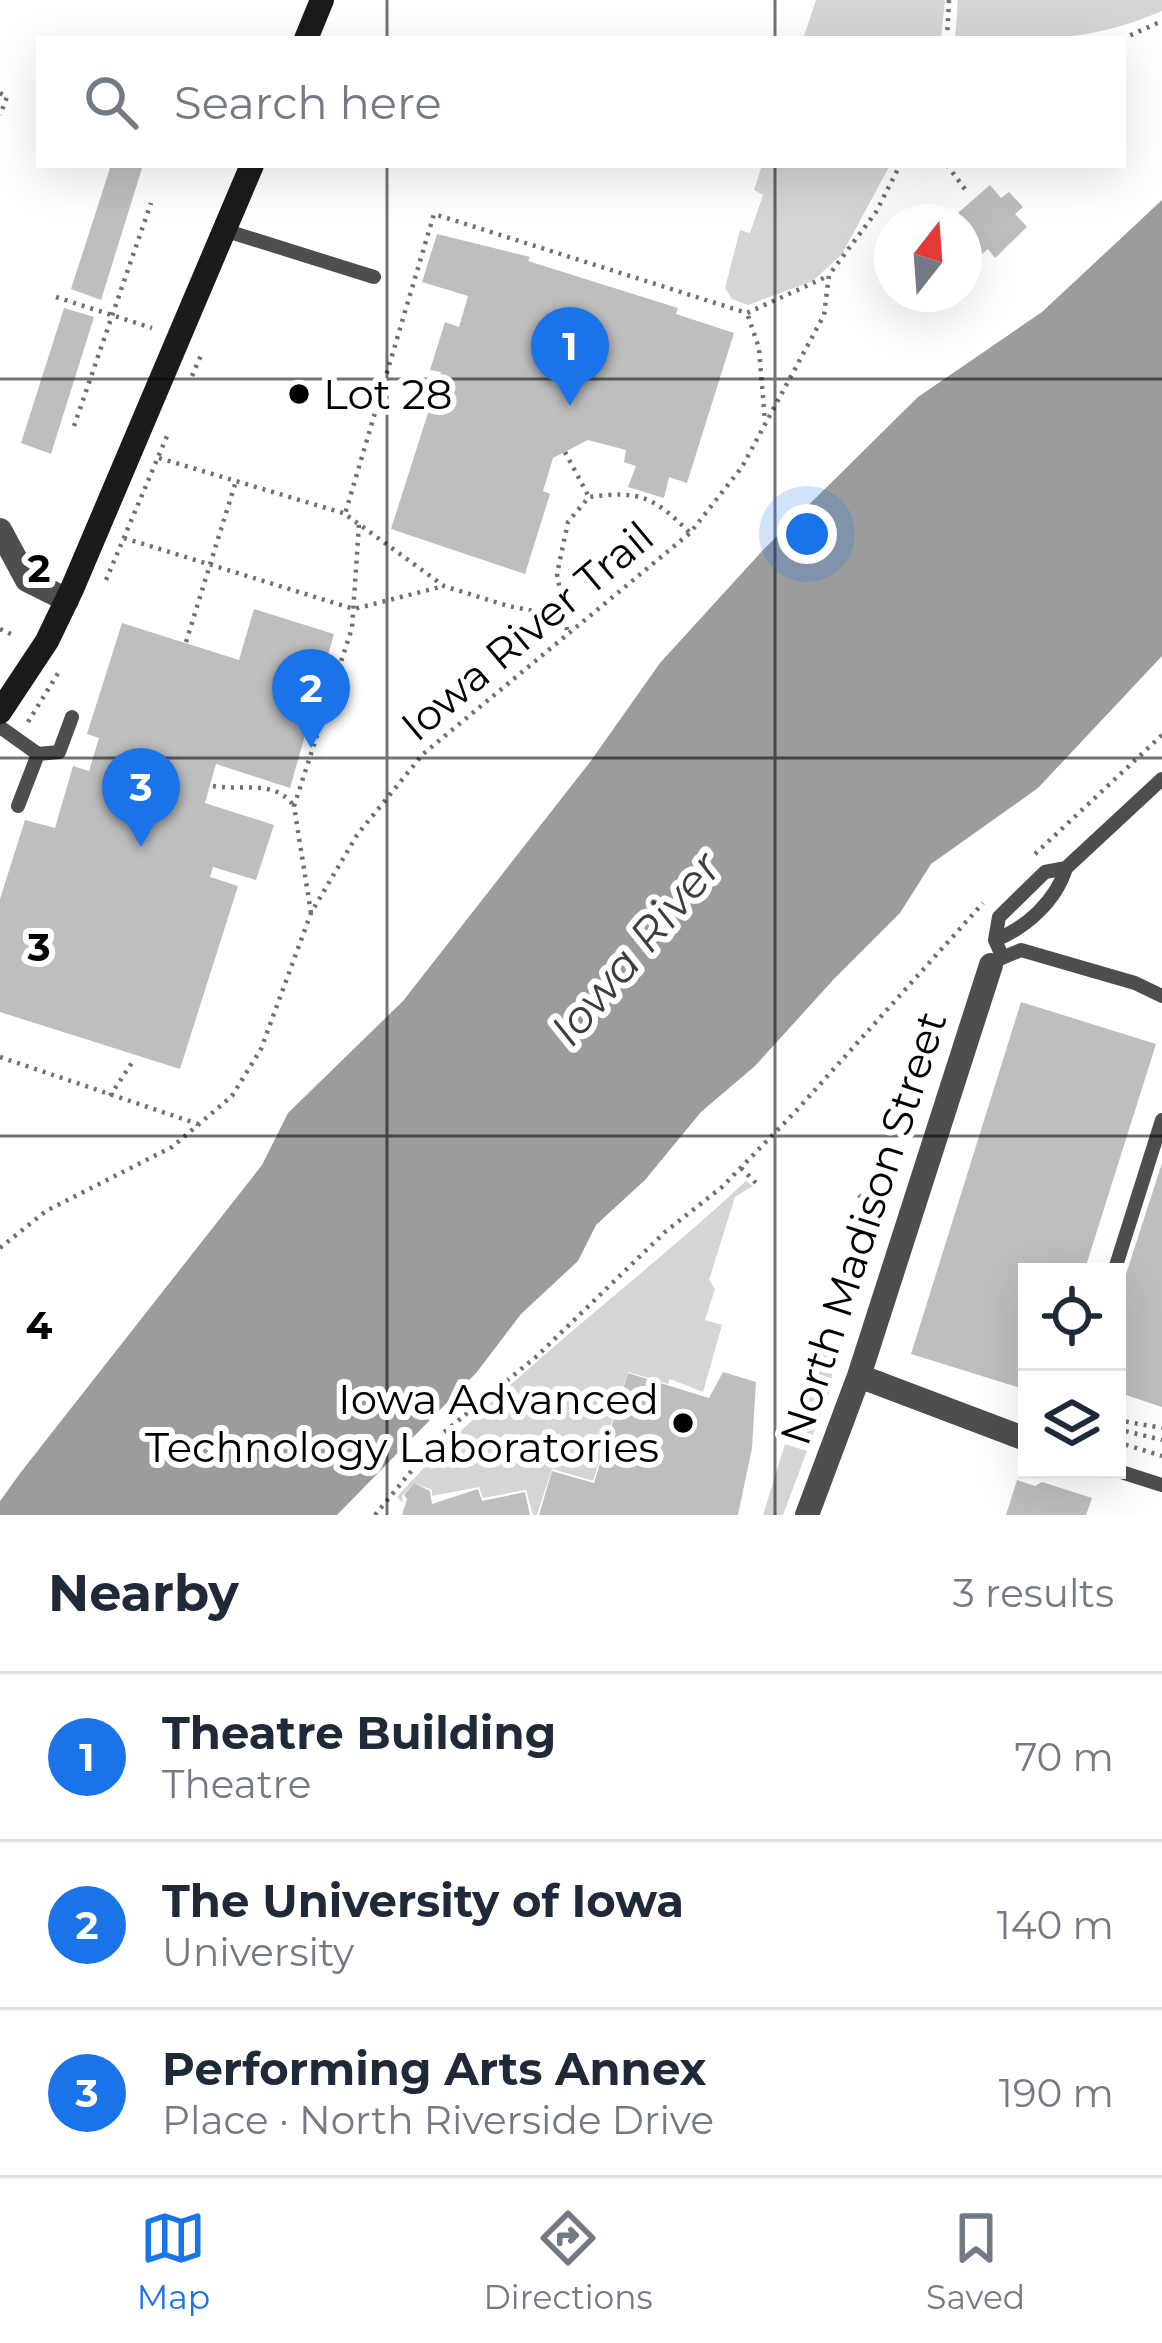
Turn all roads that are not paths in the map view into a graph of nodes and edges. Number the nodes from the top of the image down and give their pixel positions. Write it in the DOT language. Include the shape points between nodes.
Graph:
graph roads {
  1 [pos="322,0"];
  2 [pos="307,36"];
  3 [pos="251,168"];
  4 [pos="227,231"];
  5 [pos="374,278"];
  6 [pos="0,530"];
  7 [pos="67,600"];
  8 [pos="0,712"];
  9 [pos="72,717"];
  10 [pos="0,727"];
  11 [pos="38,754"];
  12 [pos="1162,779"];
  13 [pos="18,806"];
  14 [pos="1066,868"];
  15 [pos="996,954"];
  16 [pos="1162,996"];
  17 [pos="1162,1120"];
  18 [pos="1117,1263"];
  19 [pos="859,1376"];
  20 [pos="1018,1435"];
  21 [pos="1126,1474"];
  22 [pos="1162,1485"];
  23 [pos="807,1515"];
  1 -- 2 [label="street"];
  3 -- 4 [label="street"];
  4 -- 5 [label="lane"];
  4 -- 7 [label="street"];
  6 -- 7 [label="street" via="27,580"];
  7 -- 8 [label="street"];
  9 -- 11 [label="lane" via="58,752"];
  10 -- 11 [label="lane"];
  11 -- 13 [label="lane"];
  12 -- 14 [label="lane"];
  14 -- 15 [label="lane" via="1060,888"];
  14 -- 15 [label="lane" via="1046,872 999,916"];
  15 -- 16 [label="lane" via="1022,950"];
  15 -- 19 [label="street, North Madison Street"];
  17 -- 18 [label="lane"];
  19 -- 20 [label="street"];
  19 -- 23 [label="street, North Madison Street"];
  21 -- 22 [label="lane"];
}
